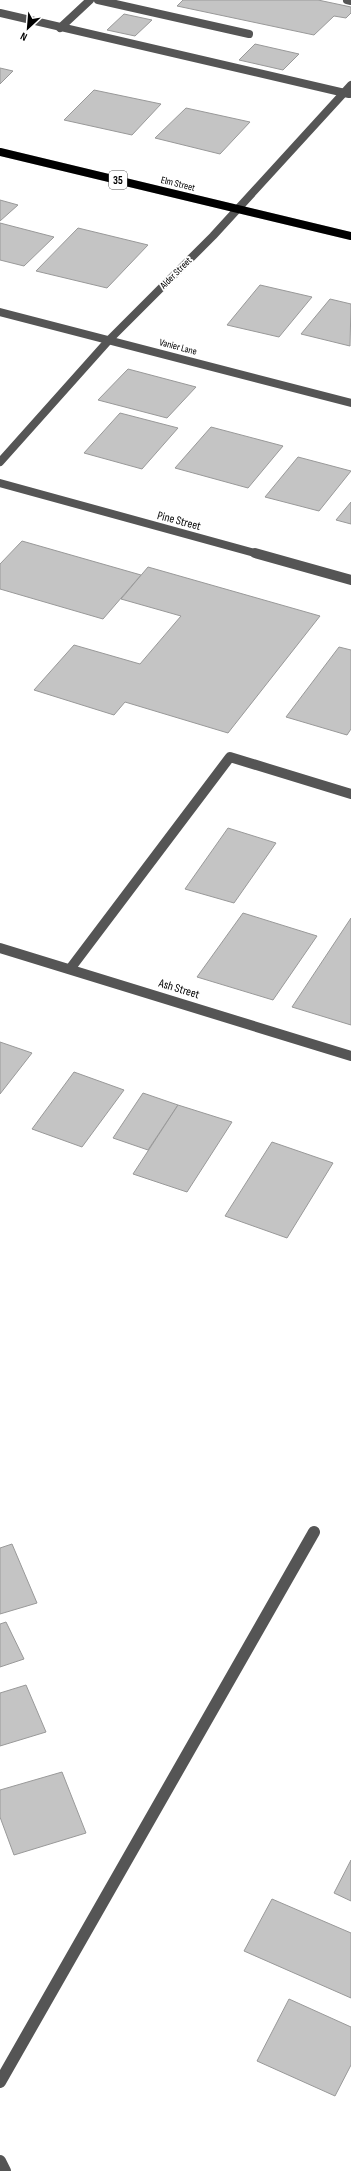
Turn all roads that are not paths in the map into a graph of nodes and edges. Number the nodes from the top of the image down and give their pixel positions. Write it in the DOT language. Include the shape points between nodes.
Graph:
graph roads {
  1 [pos="90,0"];
  2 [pos="98,0"];
  3 [pos="347,0"];
  4 [pos="351,1"];
  5 [pos="0,13"];
  6 [pos="60,28"];
  7 [pos="249,34"];
  8 [pos="351,84"];
  9 [pos="343,93"];
  10 [pos="351,95"];
  11 [pos="0,152"];
  12 [pos="236,209"];
  13 [pos="351,236"];
  14 [pos="0,312"];
  15 [pos="109,340"];
  16 [pos="351,403"];
  17 [pos="0,462"];
  18 [pos="0,484"];
  19 [pos="351,580"];
  20 [pos="351,794"];
  21 [pos="0,948"];
  22 [pos="70,969"];
  23 [pos="351,1056"];
  24 [pos="314,1532"];
  25 [pos="0,2082"];
  26 [pos="0,2161"];
  27 [pos="5,2171"];
  1 -- 6 [label="street"];
  2 -- 7 [label="street"];
  3 -- 4 [label="street"];
  5 -- 6 [label="street"];
  6 -- 9 [label="street"];
  8 -- 9 [label="street, Alder Street"];
  9 -- 10 [label="street"];
  9 -- 12 [label="street, Alder Street"];
  11 -- 12 [label="main road, Elm Street / 35"];
  12 -- 13 [label="main road, Elm Street / 35"];
  12 -- 15 [label="street, Alder Street" via="213,236"];
  14 -- 15 [label="street, Vanier Lane"];
  15 -- 16 [label="street, Vanier Lane"];
  15 -- 17 [label="street, Alder Street"];
  18 -- 19 [label="street, Pine Street"];
  20 -- 22 [label="street" via="230,758"];
  21 -- 22 [label="street, Ash Street"];
  22 -- 23 [label="street, Ash Street"];
  24 -- 25 [label="street"];
  26 -- 27 [label="street"];
}
